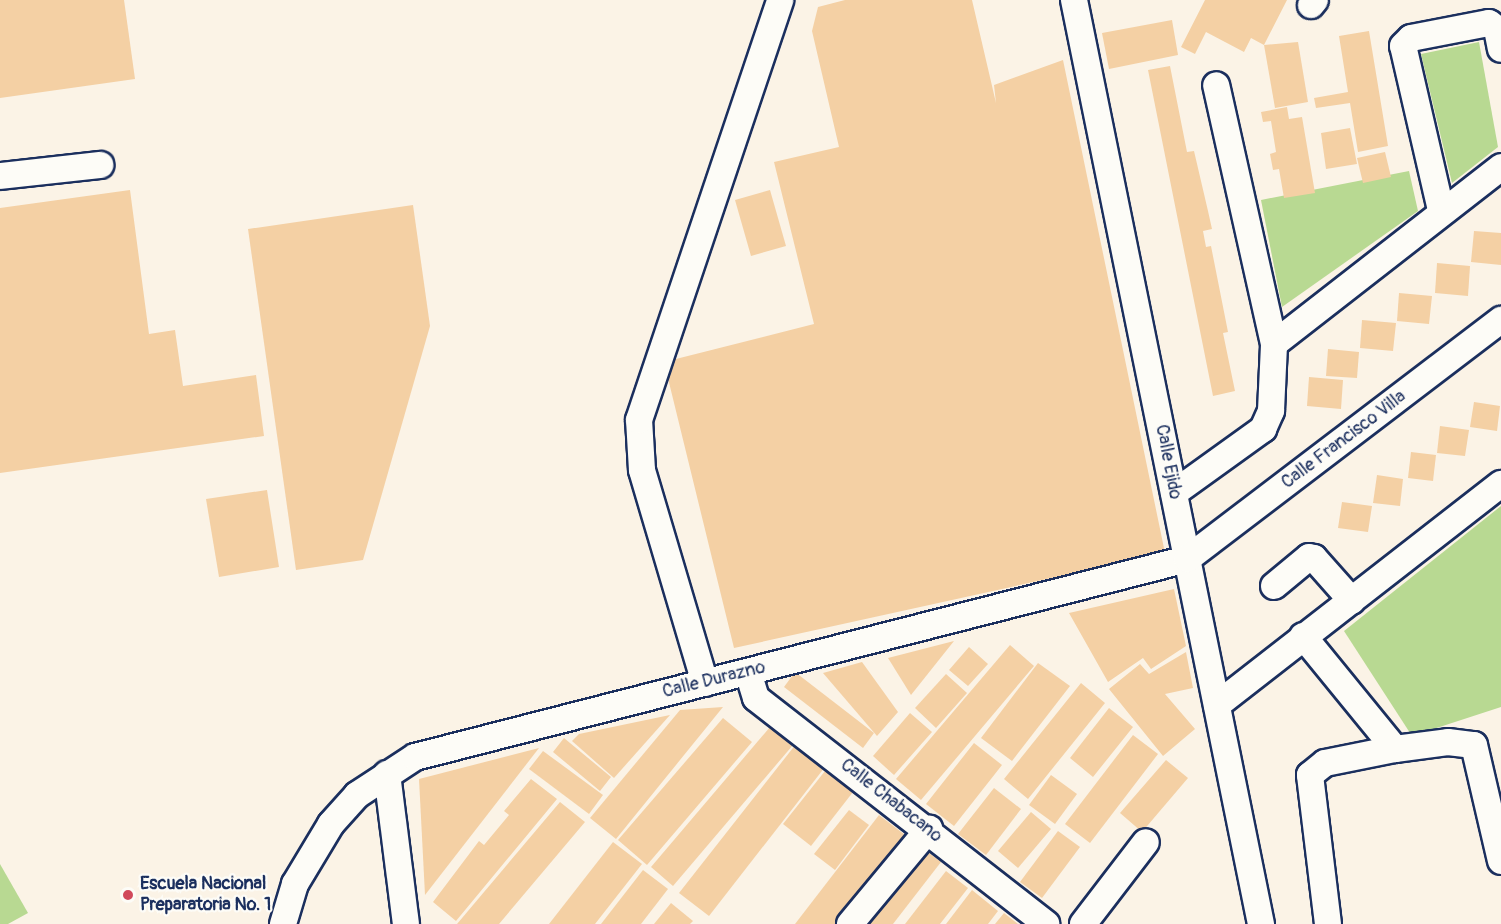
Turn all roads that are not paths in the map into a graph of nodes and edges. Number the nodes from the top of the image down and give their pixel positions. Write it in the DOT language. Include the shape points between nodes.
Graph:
graph roads {
  1 [pos="780,0"];
  2 [pos="1074,0"];
  3 [pos="1501,49"];
  4 [pos="1216,86"];
  5 [pos="100,165"];
  6 [pos="1501,167"];
  7 [pos="0,176"];
  8 [pos="1441,210"];
  9 [pos="1501,320"];
  10 [pos="1274,344"];
  11 [pos="1501,484"];
  12 [pos="1174,493"];
  13 [pos="1187,559"];
  14 [pos="1274,586"];
  15 [pos="1352,601"];
  16 [pos="1303,636"];
  17 [pos="748,672"];
  18 [pos="705,683"];
  19 [pos="1216,705"];
  20 [pos="1395,749"];
  21 [pos="387,774"];
  22 [pos="928,829"];
  23 [pos="1146,842"];
  24 [pos="1501,861"];
  25 [pos="284,924"];
  26 [pos="406,924"];
  27 [pos="850,924"];
  28 [pos="1046,924"];
  29 [pos="1083,924"];
  30 [pos="1261,924"];
  31 [pos="1328,924"];
  1 -- 18 [label="street" via="639,420 642,470"];
  2 -- 12 [label="street, Calle Ejido"];
  3 -- 8 [label="street" via="1497,29 1489,23 1411,38 1402,46"];
  4 -- 10 [label="street"];
  5 -- 7 [label="street"];
  6 -- 8 [label="street"];
  8 -- 10 [label="street"];
  9 -- 13 [label="street, Calle Francisco Villa"];
  10 -- 12 [label="street" via="1271,411 1263,429"];
  11 -- 15 [label="street"];
  12 -- 13 [label="street, Calle Ejido"];
  13 -- 17 [label="street, Calle Durazno"];
  13 -- 19 [label="street, Calle Ejido"];
  14 -- 15 [label="street" via="1309,557"];
  15 -- 16 [label="street"];
  16 -- 19 [label="street"];
  16 -- 20 [label="street"];
  17 -- 18 [label="street, Calle Durazno"];
  17 -- 22 [label="street, Calle Chabacano" via="756,698"];
  18 -- 21 [label="street, Calle Durazno" via="451,745 415,757"];
  19 -- 30 [label="street, Calle Ejido"];
  20 -- 24 [label="street" via="1448,742 1474,745"];
  20 -- 31 [label="street" via="1325,763 1310,775"];
  21 -- 25 [label="street, Calle Durazno" via="357,795 331,824 295,884"];
  21 -- 26 [label="street"];
  22 -- 27 [label="street"];
  22 -- 28 [label="street, Calle Chabacano"];
  23 -- 29 [label="street"];
}
